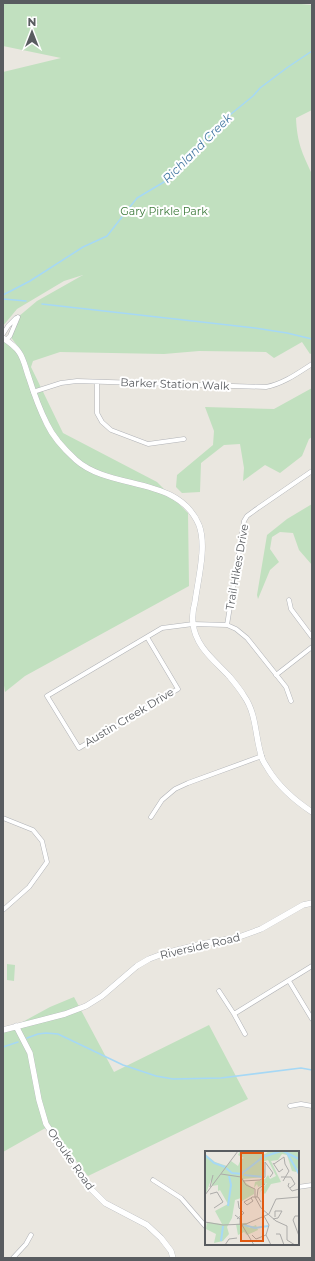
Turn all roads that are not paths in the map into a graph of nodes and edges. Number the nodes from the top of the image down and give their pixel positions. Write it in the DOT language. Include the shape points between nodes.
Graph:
graph roads {
  1 [pos="3,334"];
  2 [pos="4,339"];
  3 [pos="312,364"];
  4 [pos="97,382"];
  5 [pos="33,392"];
  6 [pos="184,439"];
  7 [pos="312,471"];
  8 [pos="289,600"];
  9 [pos="192,624"];
  10 [pos="227,624"];
  11 [pos="146,637"];
  12 [pos="312,638"];
  13 [pos="312,648"];
  14 [pos="276,675"];
  15 [pos="291,701"];
  16 [pos="262,756"];
  17 [pos="312,812"];
  18 [pos="151,817"];
  19 [pos="3,818"];
  20 [pos="312,902"];
  21 [pos="3,910"];
  22 [pos="312,966"];
  23 [pos="289,981"];
  24 [pos="219,991"];
  25 [pos="234,1014"];
  26 [pos="312,1019"];
  27 [pos="16,1026"];
  28 [pos="3,1030"];
  29 [pos="245,1034"];
  30 [pos="290,1106"];
  31 [pos="312,1106"];
  32 [pos="153,1180"];
  33 [pos="312,1185"];
  34 [pos="299,1187"];
  35 [pos="205,1226"];
  36 [pos="31,1235"];
  37 [pos="13,1258"];
  38 [pos="174,1258"];
  1 -- 2 [label="street" via="18,317 10,336"];
  2 -- 5 [label="street" via="12,343 20,353"];
  3 -- 4 [label="street, Barker Station Walk" via="287,379 266,387"];
  4 -- 5 [label="street, Barker Station Walk" via="61,383"];
  4 -- 6 [label="street" via="97,413 111,430 148,444"];
  5 -- 9 [label="street" via="53,435 78,462 95,472 168,493 185,504 192,513 202,534 203,549"];
  7 -- 10 [label="street, Trail Hikes Drive" via="247,516 244,521"];
  8 -- 12 [label="street" via="291,609"];
  9 -- 10 [label="street, Austin Creek Drive"];
  9 -- 11 [label="street, Austin Creek Drive" via="162,628"];
  9 -- 16 [label="street" via="202,648 245,697 252,712"];
  10 -- 14 [label="street" via="247,638"];
  11 -- 11 [label="street, Austin Creek Drive" via="47,696 78,748 178,689"];
  13 -- 14 [label="street"];
  14 -- 15 [label="street" via="286,687"];
  16 -- 17 [label="street" via="281,787"];
  16 -- 18 [label="street" via="175,789 162,800"];
  19 -- 21 [label="street" via="33,830 42,841 47,862 29,887"];
  20 -- 27 [label="street, Riverside Road" via="261,929 239,937 165,953 149,959 86,1006"];
  22 -- 23 [label="street"];
  23 -- 25 [label="street"];
  23 -- 26 [label="street"];
  24 -- 25 [label="street"];
  25 -- 29 [label="street"];
  27 -- 28 [label="street, Riverside Road"];
  27 -- 38 [label="street, Orouke Road" via="30,1053 46,1124 90,1188 105,1204 147,1225 161,1238"];
  30 -- 31 [label="street"];
  32 -- 35 [label="street" via="181,1198"];
  33 -- 34 [label="street"];
  36 -- 37 [label="street"];
}
